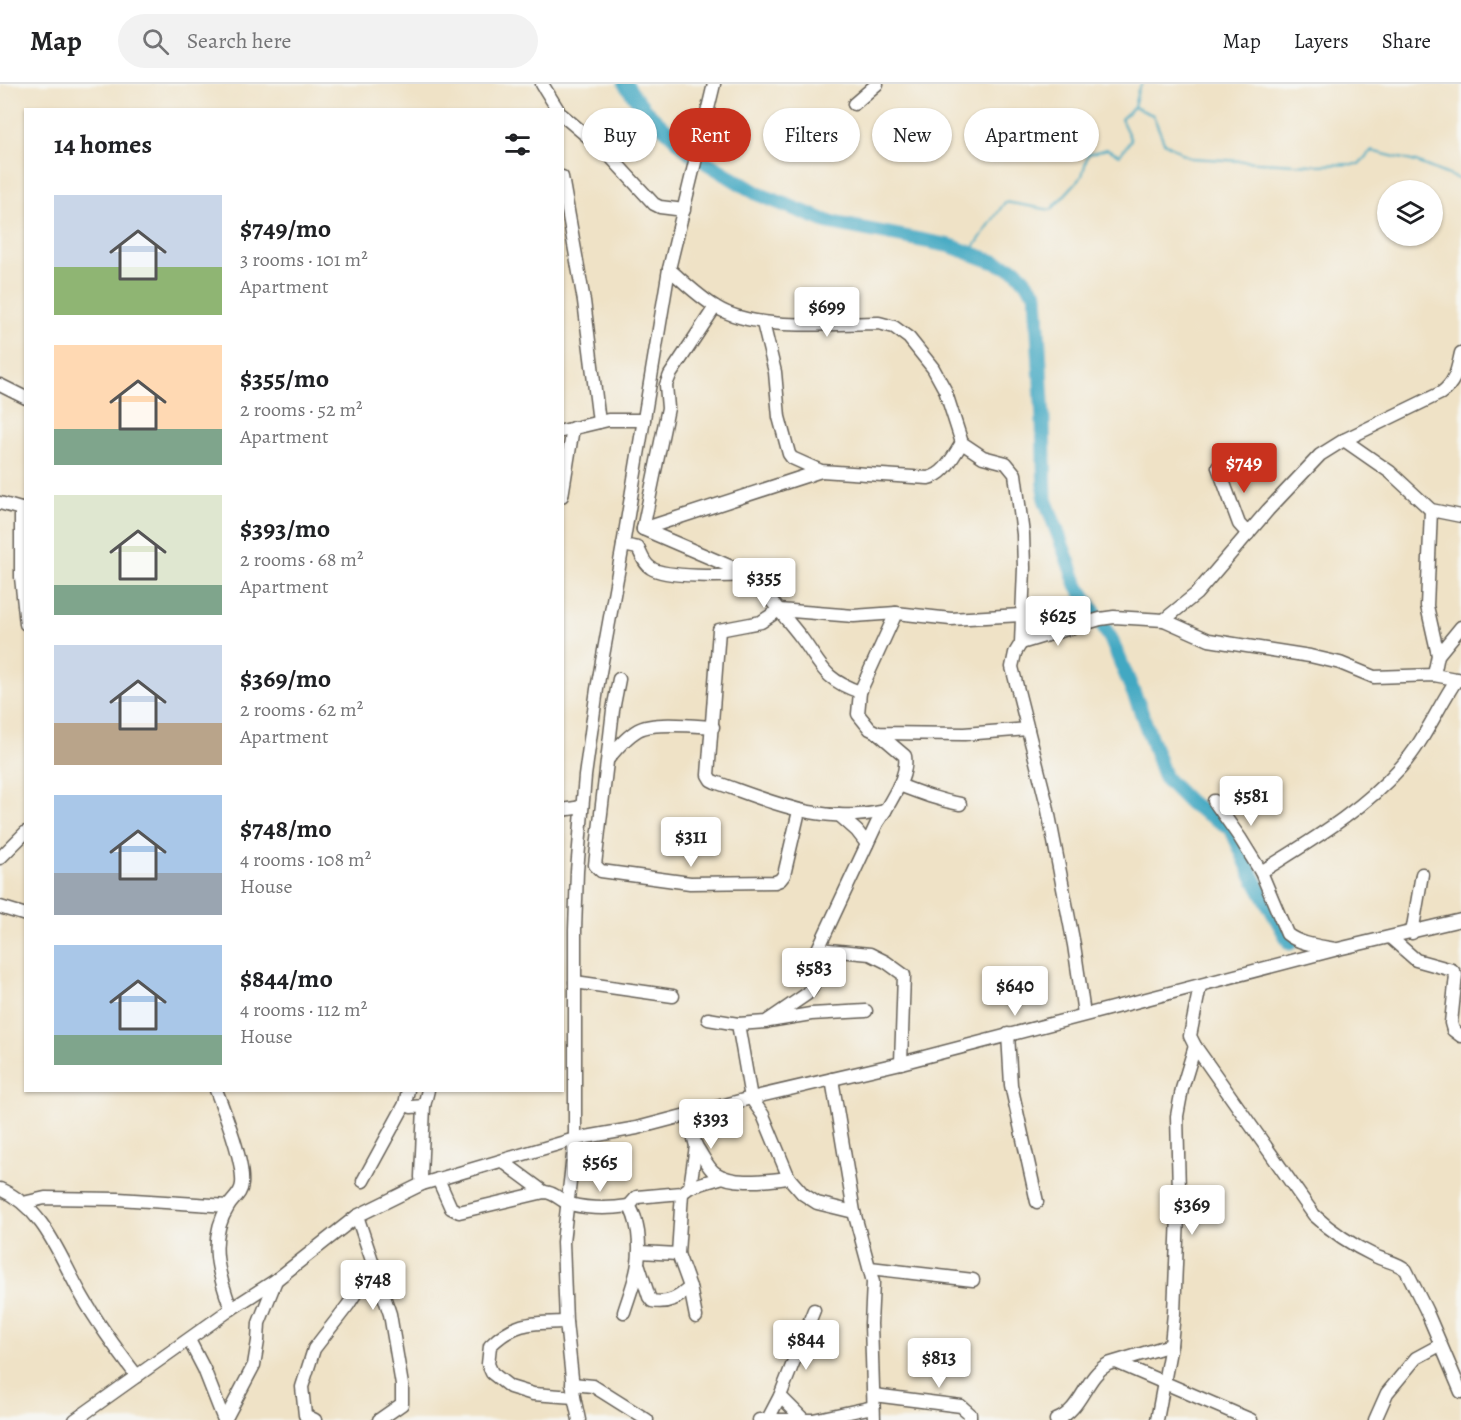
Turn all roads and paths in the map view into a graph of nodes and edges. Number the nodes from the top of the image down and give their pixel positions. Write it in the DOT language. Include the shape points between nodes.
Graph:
graph roads {
  1 [pos="542,84"];
  2 [pos="714,84"];
  3 [pos="877,84"];
  4 [pos="854,104"];
  5 [pos="549,108"];
  6 [pos="557,108"];
  7 [pos="564,117"];
  8 [pos="564,188"];
  9 [pos="684,210"];
  10 [pos="669,269"];
  11 [pos="715,307"];
  12 [pos="763,323"];
  13 [pos="1461,353"];
  14 [pos="0,385"];
  15 [pos="24,397"];
  16 [pos="644,420"];
  17 [pos="599,422"];
  18 [pos="568,429"];
  19 [pos="1344,440"];
  20 [pos="962,442"];
  21 [pos="1218,467"];
  22 [pos="821,471"];
  23 [pos="564,474"];
  24 [pos="0,503"];
  25 [pos="23,509"];
  26 [pos="1431,510"];
  27 [pos="1461,516"];
  28 [pos="643,529"];
  29 [pos="1248,534"];
  30 [pos="623,545"];
  31 [pos="750,575"];
  32 [pos="24,605"];
  33 [pos="779,610"];
  34 [pos="896,613"];
  35 [pos="1021,615"];
  36 [pos="1164,620"];
  37 [pos="1461,627"];
  38 [pos="1021,643"];
  39 [pos="1438,655"];
  40 [pos="1434,675"];
  41 [pos="619,679"];
  42 [pos="1459,680"];
  43 [pos="860,692"];
  44 [pos="713,728"];
  45 [pos="1028,729"];
  46 [pos="878,733"];
  47 [pos="608,759"];
  48 [pos="899,785"];
  49 [pos="603,801"];
  50 [pos="1214,801"];
  51 [pos="583,803"];
  52 [pos="960,804"];
  53 [pos="564,809"];
  54 [pos="799,811"];
  55 [pos="885,811"];
  56 [pos="839,815"];
  57 [pos="24,834"];
  58 [pos="867,844"];
  59 [pos="0,858"];
  60 [pos="1261,872"];
  61 [pos="1422,874"];
  62 [pos="0,907"];
  63 [pos="24,914"];
  64 [pos="1461,920"];
  65 [pos="575,930"];
  66 [pos="1412,933"];
  67 [pos="564,934"];
  68 [pos="1391,938"];
  69 [pos="818,949"];
  70 [pos="1338,949"];
  71 [pos="575,982"];
  72 [pos="1200,986"];
  73 [pos="673,996"];
  74 [pos="866,1011"];
  75 [pos="1084,1014"];
  76 [pos="708,1019"];
  77 [pos="766,1022"];
  78 [pos="738,1024"];
  79 [pos="1008,1034"];
  80 [pos="1461,1036"];
  81 [pos="1195,1046"];
  82 [pos="901,1063"];
  83 [pos="832,1079"];
  84 [pos="217,1092"];
  85 [pos="408,1092"];
  86 [pos="428,1092"];
  87 [pos="751,1098"];
  88 [pos="405,1104"];
  89 [pos="424,1106"];
  90 [pos="688,1116"];
  91 [pos="575,1139"];
  92 [pos="696,1146"];
  93 [pos="502,1161"];
  94 [pos="723,1177"];
  95 [pos="789,1178"];
  96 [pos="438,1179"];
  97 [pos="363,1181"];
  98 [pos="422,1184"];
  99 [pos="0,1190"];
  100 [pos="686,1190"];
  101 [pos="544,1192"];
  102 [pos="1037,1202"];
  103 [pos="23,1203"];
  104 [pos="568,1203"];
  105 [pos="228,1206"];
  106 [pos="629,1206"];
  107 [pos="854,1212"];
  108 [pos="357,1216"];
  109 [pos="640,1252"];
  110 [pos="678,1254"];
  111 [pos="373,1266"];
  112 [pos="639,1266"];
  113 [pos="870,1268"];
  114 [pos="276,1280"];
  115 [pos="973,1280"];
  116 [pos="690,1287"];
  117 [pos="231,1309"];
  118 [pos="814,1310"];
  119 [pos="624,1312"];
  120 [pos="696,1317"];
  121 [pos="566,1322"];
  122 [pos="189,1340"];
  123 [pos="1171,1345"];
  124 [pos="1440,1345"];
  125 [pos="1116,1362"];
  126 [pos="137,1376"];
  127 [pos="1164,1383"];
  128 [pos="573,1390"];
  129 [pos="1461,1392"];
  130 [pos="780,1395"];
  131 [pos="874,1401"];
  132 [pos="764,1419"];
  133 [pos="75,1420"];
  134 [pos="224,1420"];
  135 [pos="315,1420"];
  136 [pos="379,1420"];
  137 [pos="579,1420"];
  138 [pos="647,1420"];
  139 [pos="804,1420"];
  140 [pos="874,1420"];
  141 [pos="970,1420"];
  142 [pos="1056,1420"];
  143 [pos="1157,1420"];
  144 [pos="1251,1420"];
  145 [pos="1375,1420"];
  1 -- 5 [label="street"];
  1 -- 6 [label="street"];
  2 -- 9 [label="street"];
  3 -- 4 [label="street"];
  7 -- 9 [label="street" via="606,152 654,204"];
  8 -- 17 [label="street" via="584,301"];
  9 -- 10 [label="street"];
  10 -- 11 [label="street"];
  10 -- 16 [label="street"];
  11 -- 12 [label="street"];
  11 -- 28 [label="street" via="666,386 668,408"];
  12 -- 20 [label="street" via="879,323 894,327 909,338 933,368 945,390"];
  12 -- 22 [label="street" via="789,454"];
  13 -- 19 [label="street" via="1455,379 1442,393"];
  14 -- 15 [label="street"];
  16 -- 17 [label="street"];
  16 -- 30 [label="street"];
  17 -- 18 [label="street"];
  18 -- 23 [label="street"];
  19 -- 26 [label="street" via="1390,472"];
  19 -- 29 [label="street" via="1320,455"];
  20 -- 22 [label="street" via="942,472 928,478"];
  20 -- 35 [label="street" via="983,457 1006,463 1015,474 1023,534"];
  21 -- 29 [label="street" via="1239,524"];
  22 -- 28 [label="street"];
  24 -- 25 [label="street"];
  25 -- 32 [label="street"];
  26 -- 27 [label="street"];
  26 -- 39 [label="street" via="1427,606"];
  28 -- 31 [label="street"];
  29 -- 36 [label="street" via="1196,594"];
  30 -- 31 [label="street" via="638,548 647,566 658,571"];
  30 -- 51 [label="street" via="597,689"];
  31 -- 33 [label="street"];
  33 -- 34 [label="street" via="854,615"];
  33 -- 43 [label="street" via="825,671 841,685"];
  33 -- 44 [label="street" via="761,622 719,630"];
  34 -- 35 [label="street" via="951,619"];
  34 -- 43 [label="street"];
  35 -- 38 [label="street"];
  36 -- 38 [label="street" via="1100,618"];
  36 -- 40 [label="street" via="1209,640 1310,656 1374,677"];
  37 -- 39 [label="street"];
  38 -- 45 [label="street" via="1012,667"];
  39 -- 40 [label="street"];
  40 -- 42 [label="street"];
  41 -- 47 [label="street"];
  42 -- 60 [label="street" via="1401,767 1373,795 1329,829"];
  43 -- 46 [label="street" via="858,714"];
  44 -- 47 [label="street" via="679,724 640,728"];
  44 -- 54 [label="street" via="708,775 711,780"];
  45 -- 46 [label="street" via="964,734"];
  45 -- 75 [label="street" via="1047,805"];
  46 -- 48 [label="street" via="905,756"];
  47 -- 49 [label="street"];
  48 -- 52 [label="street" via="932,799"];
  48 -- 55 [label="street"];
  49 -- 51 [label="street"];
  49 -- 54 [label="street" via="597,868 690,883 780,880"];
  50 -- 60 [label="street"];
  51 -- 53 [label="street"];
  51 -- 65 [label="street"];
  54 -- 56 [label="street"];
  55 -- 56 [label="street"];
  55 -- 58 [label="street"];
  56 -- 58 [label="street"];
  57 -- 59 [label="street"];
  58 -- 69 [label="street"];
  60 -- 70 [label="street" via="1287,934 1302,942"];
  61 -- 66 [label="street"];
  62 -- 63 [label="street"];
  64 -- 66 [label="street"];
  65 -- 67 [label="street"];
  65 -- 71 [label="street"];
  66 -- 68 [label="street"];
  68 -- 70 [label="street"];
  68 -- 80 [label="street" via="1416,960 1452,970 1456,975 1451,1023"];
  69 -- 77 [label="street" via="812,988"];
  69 -- 82 [label="street" via="870,954 904,975"];
  70 -- 72 [label="street"];
  71 -- 73 [label="street"];
  71 -- 91 [label="street"];
  72 -- 75 [label="street"];
  72 -- 81 [label="street" via="1190,1036"];
  74 -- 77 [label="street" via="811,1014"];
  75 -- 79 [label="street"];
  76 -- 78 [label="street"];
  77 -- 78 [label="street"];
  78 -- 87 [label="street"];
  79 -- 82 [label="street"];
  79 -- 102 [label="street" via="1011,1085"];
  81 -- 123 [label="street" via="1177,1116 1179,1191"];
  81 -- 124 [label="street" via="1314,1215 1371,1254 1406,1270"];
  82 -- 83 [label="street"];
  83 -- 87 [label="street"];
  83 -- 107 [label="street"];
  84 -- 105 [label="street" via="240,1165 242,1185"];
  85 -- 88 [label="street"];
  86 -- 89 [label="street"];
  87 -- 90 [label="street"];
  87 -- 95 [label="street" via="763,1115"];
  88 -- 89 [label="street"];
  88 -- 97 [label="street"];
  89 -- 98 [label="street"];
  90 -- 91 [label="street"];
  90 -- 92 [label="street"];
  91 -- 93 [label="street"];
  91 -- 104 [label="street"];
  92 -- 94 [label="street" via="713,1172"];
  92 -- 100 [label="street"];
  93 -- 96 [label="street"];
  93 -- 101 [label="street"];
  94 -- 95 [label="street" via="747,1182"];
  94 -- 100 [label="street"];
  95 -- 107 [label="street" via="817,1203"];
  96 -- 98 [label="street"];
  96 -- 101 [label="street" via="451,1208 459,1212"];
  98 -- 108 [label="street"];
  99 -- 103 [label="street"];
  100 -- 106 [label="street" via="637,1197"];
  100 -- 110 [label="street"];
  101 -- 104 [label="street"];
  103 -- 105 [label="street" via="45,1198 118,1198"];
  103 -- 126 [label="street" via="48,1230 82,1297"];
  104 -- 106 [label="street" via="609,1209"];
  104 -- 121 [label="street" via="563,1242"];
  105 -- 117 [label="street" via="218,1230 216,1257"];
  106 -- 109 [label="street" via="636,1221"];
  107 -- 113 [label="street"];
  108 -- 111 [label="street"];
  108 -- 114 [label="street"];
  109 -- 110 [label="street"];
  109 -- 112 [label="street"];
  110 -- 116 [label="street"];
  111 -- 135 [label="street" via="314,1349 302,1388 305,1415"];
  111 -- 136 [label="street" via="390,1314 402,1385 402,1404"];
  112 -- 116 [label="street" via="652,1300 670,1300"];
  112 -- 119 [label="street"];
  113 -- 115 [label="street"];
  113 -- 131 [label="street"];
  114 -- 117 [label="street"];
  114 -- 134 [label="street" via="259,1323 254,1365"];
  116 -- 120 [label="street"];
  117 -- 122 [label="street"];
  118 -- 130 [label="street"];
  121 -- 128 [label="street"];
  121 -- 128 [label="street" via="513,1327 490,1346 488,1364 492,1373 519,1391"];
  122 -- 126 [label="street"];
  122 -- 134 [label="street"];
  123 -- 125 [label="street"];
  123 -- 127 [label="street"];
  124 -- 129 [label="street"];
  124 -- 145 [label="street" via="1416,1358 1387,1393"];
  125 -- 127 [label="street"];
  125 -- 142 [label="street" via="1101,1368 1066,1416"];
  126 -- 133 [label="street"];
  127 -- 143 [label="street"];
  127 -- 144 [label="street"];
  128 -- 137 [label="street"];
  128 -- 138 [label="street" via="598,1388"];
  130 -- 132 [label="street"];
  130 -- 139 [label="street"];
  131 -- 139 [label="street"];
  131 -- 140 [label="street"];
  131 -- 141 [label="street" via="961,1406 970,1414"];
  132 -- 139 [label="street"];
}
